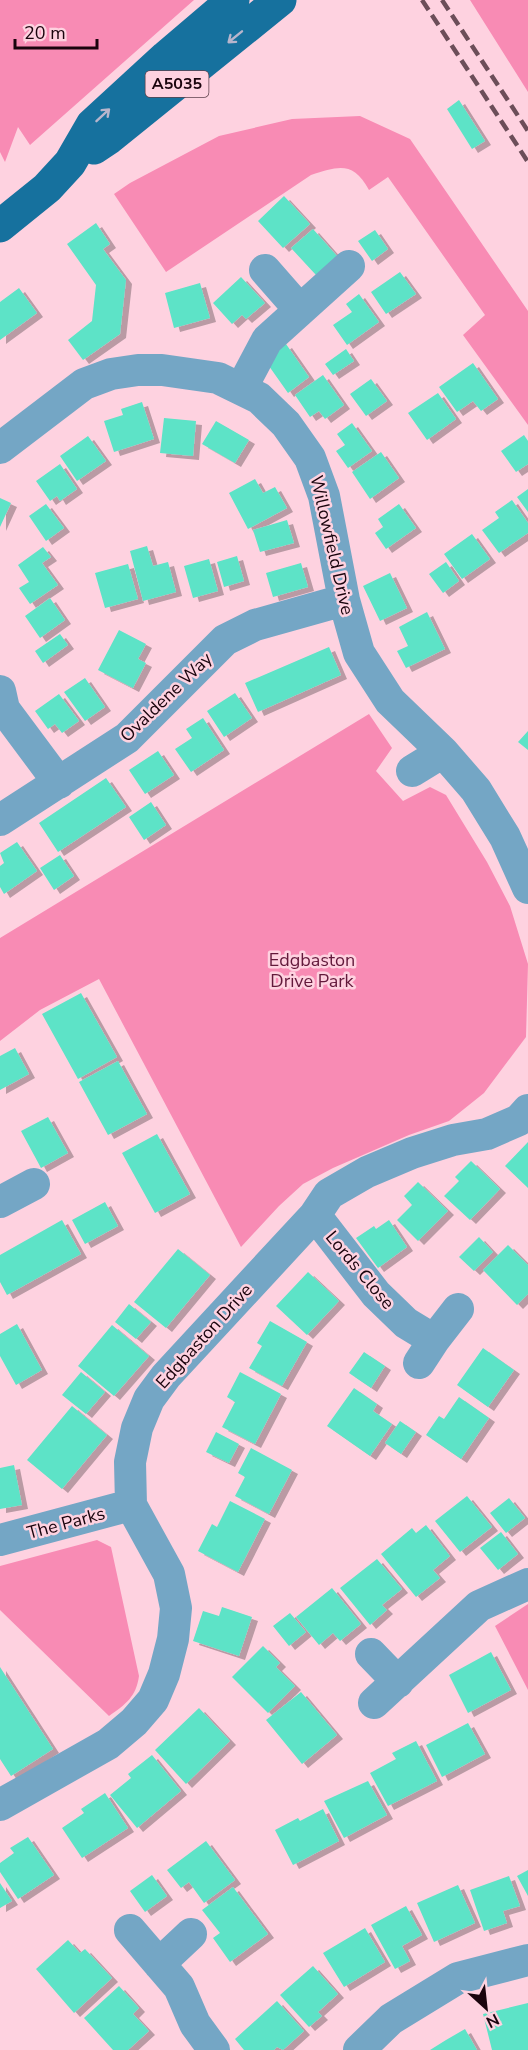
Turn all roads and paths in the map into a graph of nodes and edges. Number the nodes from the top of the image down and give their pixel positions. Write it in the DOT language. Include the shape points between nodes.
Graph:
graph roads {
  1 [pos="233,0"];
  2 [pos="280,0"];
  3 [pos="70,163"];
  4 [pos="0,226"];
  5 [pos="349,266"];
  6 [pos="265,270"];
  7 [pos="300,310"];
  8 [pos="241,389"];
  9 [pos="0,448"];
  10 [pos="344,600"];
  11 [pos="0,691"];
  12 [pos="443,752"];
  13 [pos="412,771"];
  14 [pos="59,783"];
  15 [pos="0,820"];
  16 [pos="528,888"];
  17 [pos="528,1110"];
  18 [pos="315,1215"];
  19 [pos="458,1308"];
  20 [pos="131,1505"];
  21 [pos="0,1540"];
  22 [pos="528,1584"];
  23 [pos="371,1654"];
  24 [pos="398,1682"];
  25 [pos="374,1703"];
  26 [pos="0,1805"];
  27 [pos="130,1930"];
  28 [pos="191,1934"];
  29 [pos="528,1960"];
  30 [pos="159,1964"];
  31 [pos="214,2050"];
  32 [pos="359,2050"];
  3 -- 1 [label="main road, A5035, one-way" via="92,125"];
  2 -- 3 [label="main road, A5035, one-way" via="109,138"];
  3 -- 4 [label="main road, A5035" via="47,188"];
  5 -- 7 [label="street"];
  6 -- 7 [label="street"];
  7 -- 8 [label="street" via="267,340"];
  8 -- 9 [label="street, Willowfield Drive" via="218,378 162,370 111,374 84,384"];
  8 -- 10 [label="street, Willowfield Drive" via="259,398 286,424 310,458 324,496"];
  10 -- 12 [label="street, Willowfield Drive" via="359,653 396,707"];
  10 -- 14 [label="street, Ovaldene Way" via="255,625 225,640 127,738"];
  11 -- 14 [label="street" via="4,709"];
  12 -- 13 [label="street"];
  12 -- 16 [label="street, Willowfield Drive" via="476,790 505,837"];
  14 -- 15 [label="street, Ovaldene Way"];
  17 -- 18 [label="street, Edgbaston Drive" via="519,1120 487,1134 453,1140 367,1172 329,1194"];
  18 -- 19 [label="street, Lords Close" via="427,1352"];
  18 -- 20 [label="street, Edgbaston Drive" via="149,1399 137,1428 130,1462"];
  20 -- 21 [label="street, The Parks"];
  20 -- 26 [label="street, Edgbaston Drive" via="169,1574 176,1608 173,1639 157,1692 134,1722 108,1744"];
  22 -- 24 [label="street" via="478,1606"];
  23 -- 24 [label="street"];
  24 -- 25 [label="street"];
  27 -- 30 [label="street"];
  28 -- 30 [label="street"];
  29 -- 32 [label="street" via="458,1978 391,2019"];
  30 -- 31 [label="street" via="179,1987 195,2024"];
}
